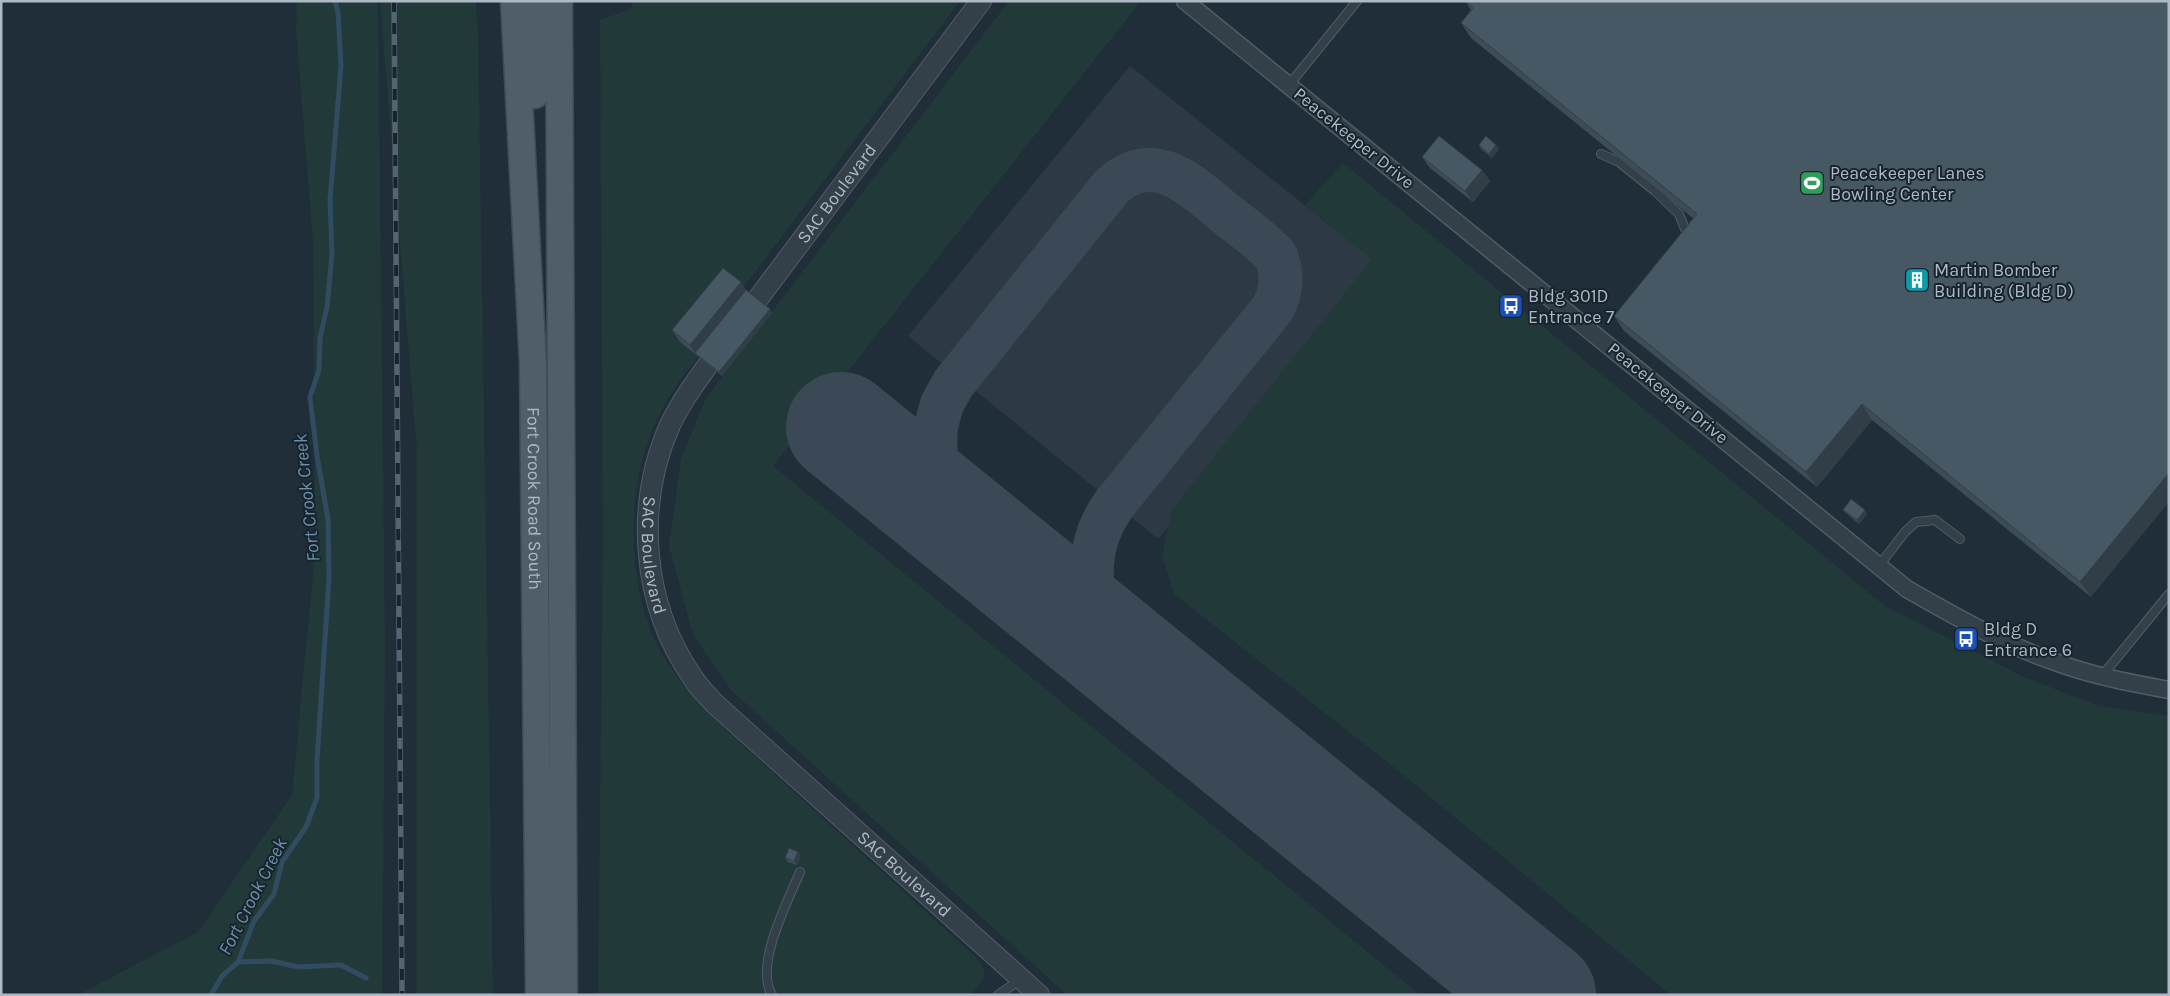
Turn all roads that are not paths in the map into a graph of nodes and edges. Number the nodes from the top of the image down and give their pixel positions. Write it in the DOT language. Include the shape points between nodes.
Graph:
graph roads {
  1 [pos="514,1"];
  2 [pos="536,1"];
  3 [pos="559,1"];
  4 [pos="981,1"];
  5 [pos="1185,1"];
  6 [pos="1357,1"];
  7 [pos="1289,85"];
  8 [pos="1601,154"];
  9 [pos="1685,228"];
  10 [pos="533,364"];
  11 [pos="1960,539"];
  12 [pos="1878,567"];
  13 [pos="2169,594"];
  14 [pos="2102,676"];
  15 [pos="2169,690"];
  16 [pos="800,872"];
  17 [pos="1021,979"];
  18 [pos="539,995"];
  19 [pos="564,995"];
  20 [pos="772,995"];
  21 [pos="998,995"];
  22 [pos="1039,995"];
  1 -- 10 [label="main road, Fort Crook Road South"];
  2 -- 10 [label="main road"];
  3 -- 19 [label="main road, Fort Crook Road South"];
  4 -- 17 [label="street, SAC Boulevard" via="686,397 670,426 654,472 648,543 652,585 668,632 693,679 715,704"];
  5 -- 7 [label="street, Peacekeeper Drive"];
  6 -- 7 [label="lane"];
  7 -- 12 [label="street, Peacekeeper Drive"];
  8 -- 9 [label="lane" via="1619,162 1655,191 1679,214"];
  10 -- 18 [label="main road, Fort Crook Road South"];
  11 -- 12 [label="lane" via="1935,520 1916,522"];
  12 -- 14 [label="street, Peacekeeper Drive" via="1908,589 1996,637 2057,663"];
  13 -- 14 [label="lane"];
  14 -- 15 [label="street, Peacekeeper Drive"];
  16 -- 20 [label="lane" via="770,946 767,968"];
  17 -- 21 [label="lane"];
  17 -- 22 [label="street, SAC Boulevard"];
}
